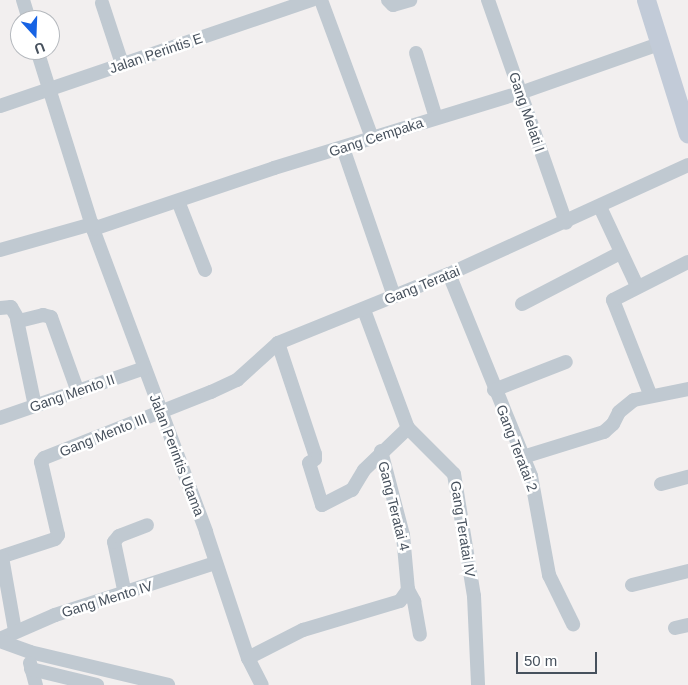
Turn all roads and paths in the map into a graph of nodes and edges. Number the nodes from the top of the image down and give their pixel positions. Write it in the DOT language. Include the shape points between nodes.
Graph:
graph roads {
  1 [pos="312,0"];
  2 [pos="321,0"];
  3 [pos="388,0"];
  4 [pos="410,0"];
  5 [pos="488,0"];
  6 [pos="646,0"];
  7 [pos="102,3"];
  8 [pos="270,6"];
  9 [pos="659,44"];
  10 [pos="416,53"];
  11 [pos="40,60"];
  12 [pos="122,64"];
  13 [pos="48,90"];
  14 [pos="520,93"];
  15 [pos="0,106"];
  16 [pos="684,109"];
  17 [pos="436,118"];
  18 [pos="688,134"];
  19 [pos="372,138"];
  20 [pos="343,148"];
  21 [pos="688,165"];
  22 [pos="178,201"];
  23 [pos="600,207"];
  24 [pos="566,223"];
  25 [pos="92,226"];
  26 [pos="0,250"];
  27 [pos="620,253"];
  28 [pos="688,262"];
  29 [pos="206,270"];
  30 [pos="449,274"];
  31 [pos="637,286"];
  32 [pos="394,296"];
  33 [pos="522,304"];
  34 [pos="0,308"];
  35 [pos="364,310"];
  36 [pos="17,320"];
  37 [pos="278,343"];
  38 [pos="566,362"];
  39 [pos="144,368"];
  40 [pos="688,388"];
  41 [pos="494,390"];
  42 [pos="78,392"];
  43 [pos="650,394"];
  44 [pos="35,406"];
  45 [pos="161,412"];
  46 [pos="0,418"];
  47 [pos="408,428"];
  48 [pos="381,451"];
  49 [pos="523,457"];
  50 [pos="688,477"];
  51 [pos="661,484"];
  52 [pos="147,525"];
  53 [pos="1,557"];
  54 [pos="215,563"];
  55 [pos="688,571"];
  56 [pos="632,585"];
  57 [pos="408,590"];
  58 [pos="125,594"];
  59 [pos="573,624"];
  60 [pos="15,631"];
  61 [pos="420,634"];
  62 [pos="0,640"];
  63 [pos="248,658"];
  64 [pos="30,660"];
  65 [pos="36,685"];
  66 [pos="97,685"];
  67 [pos="168,685"];
  68 [pos="262,685"];
  69 [pos="478,685"];
  1 -- 8 [label="street, Jalan Perintis E"];
  2 -- 19 [label="street"];
  3 -- 4 [label="street" via="392,5"];
  5 -- 14 [label="street, Gang Melati I"];
  6 -- 9 [label="street"];
  7 -- 12 [label="street"];
  8 -- 12 [label="street, Jalan Perintis E"];
  9 -- 14 [label="street, Gang Cempaka"];
  9 -- 16 [label="street"];
  10 -- 17 [label="street"];
  11 -- 13 [label="street, Jalan Perintis Utama"];
  12 -- 13 [label="street, Jalan Perintis E"];
  13 -- 15 [label="street, Jalan Perintis E"];
  13 -- 25 [label="street, Jalan Perintis Utama"];
  14 -- 17 [label="street, Gang Cempaka"];
  14 -- 24 [label="street, Gang Melati I"];
  16 -- 18 [label="street"];
  17 -- 19 [label="street, Gang Cempaka"];
  19 -- 20 [label="street, Gang Cempaka"];
  20 -- 22 [label="street, Gang Cempaka"];
  20 -- 32 [label="street" via="388,269"];
  21 -- 23 [label="street, Gang Teratai"];
  22 -- 25 [label="street, Gang Cempaka"];
  22 -- 29 [label="street"];
  23 -- 24 [label="street, Gang Teratai"];
  23 -- 27 [label="street"];
  24 -- 30 [label="street, Gang Teratai"];
  25 -- 26 [label="street"];
  25 -- 39 [label="street, Jalan Perintis Utama"];
  27 -- 31 [label="street"];
  27 -- 33 [label="street"];
  28 -- 31 [label="street"];
  30 -- 32 [label="street, Gang Teratai"];
  30 -- 41 [label="street, Gang Teratai 2"];
  31 -- 43 [label="street" via="612,303"];
  32 -- 35 [label="street, Gang Teratai"];
  34 -- 36 [label="street" via="11,307"];
  35 -- 37 [label="street, Gang Teratai"];
  35 -- 47 [label="street, Gang Teratai IV"];
  36 -- 42 [label="street" via="43,315 51,317"];
  36 -- 44 [label="street"];
  37 -- 45 [label="street, Gang Teratai" via="237,380"];
  37 -- 48 [label="street" via="315,454 310,463 322,505 352,490"];
  38 -- 41 [label="street"];
  39 -- 42 [label="street, Gang Mento II"];
  39 -- 45 [label="street, Jalan Perintis Utama"];
  40 -- 43 [label="street"];
  41 -- 49 [label="street, Gang Teratai 2"];
  42 -- 44 [label="street, Gang Mento II"];
  43 -- 49 [label="street" via="624,406 610,429 604,432"];
  44 -- 46 [label="street, Gang Mento II"];
  45 -- 53 [label="street, Gang Mento III" via="44,458 41,462 58,534 55,539"];
  45 -- 54 [label="street, Jalan Perintis Utama"];
  47 -- 48 [label="street"];
  47 -- 69 [label="street, Gang Teratai IV" via="452,468 456,480 474,596"];
  48 -- 57 [label="street, Gang Teratai 4" via="403,535"];
  49 -- 59 [label="street, Gang Teratai 2" via="536,491 549,575"];
  50 -- 51 [label="street"];
  52 -- 58 [label="street" via="119,536 114,542"];
  53 -- 60 [label="street"];
  54 -- 58 [label="street, Gang Mento IV"];
  54 -- 63 [label="street, Jalan Perintis Utama"];
  55 -- 56 [label="street"];
  57 -- 61 [label="street, Gang Teratai 4" via="414,601"];
  57 -- 63 [label="street" via="400,601 303,630"];
  58 -- 60 [label="street, Gang Mento IV"];
  60 -- 62 [label="street, Gang Mento IV"];
  62 -- 64 [label="street"];
  63 -- 68 [label="street, Jalan Perintis Utama"];
  64 -- 65 [label="street"];
  64 -- 66 [label="street"];
  64 -- 67 [label="street"];
}
